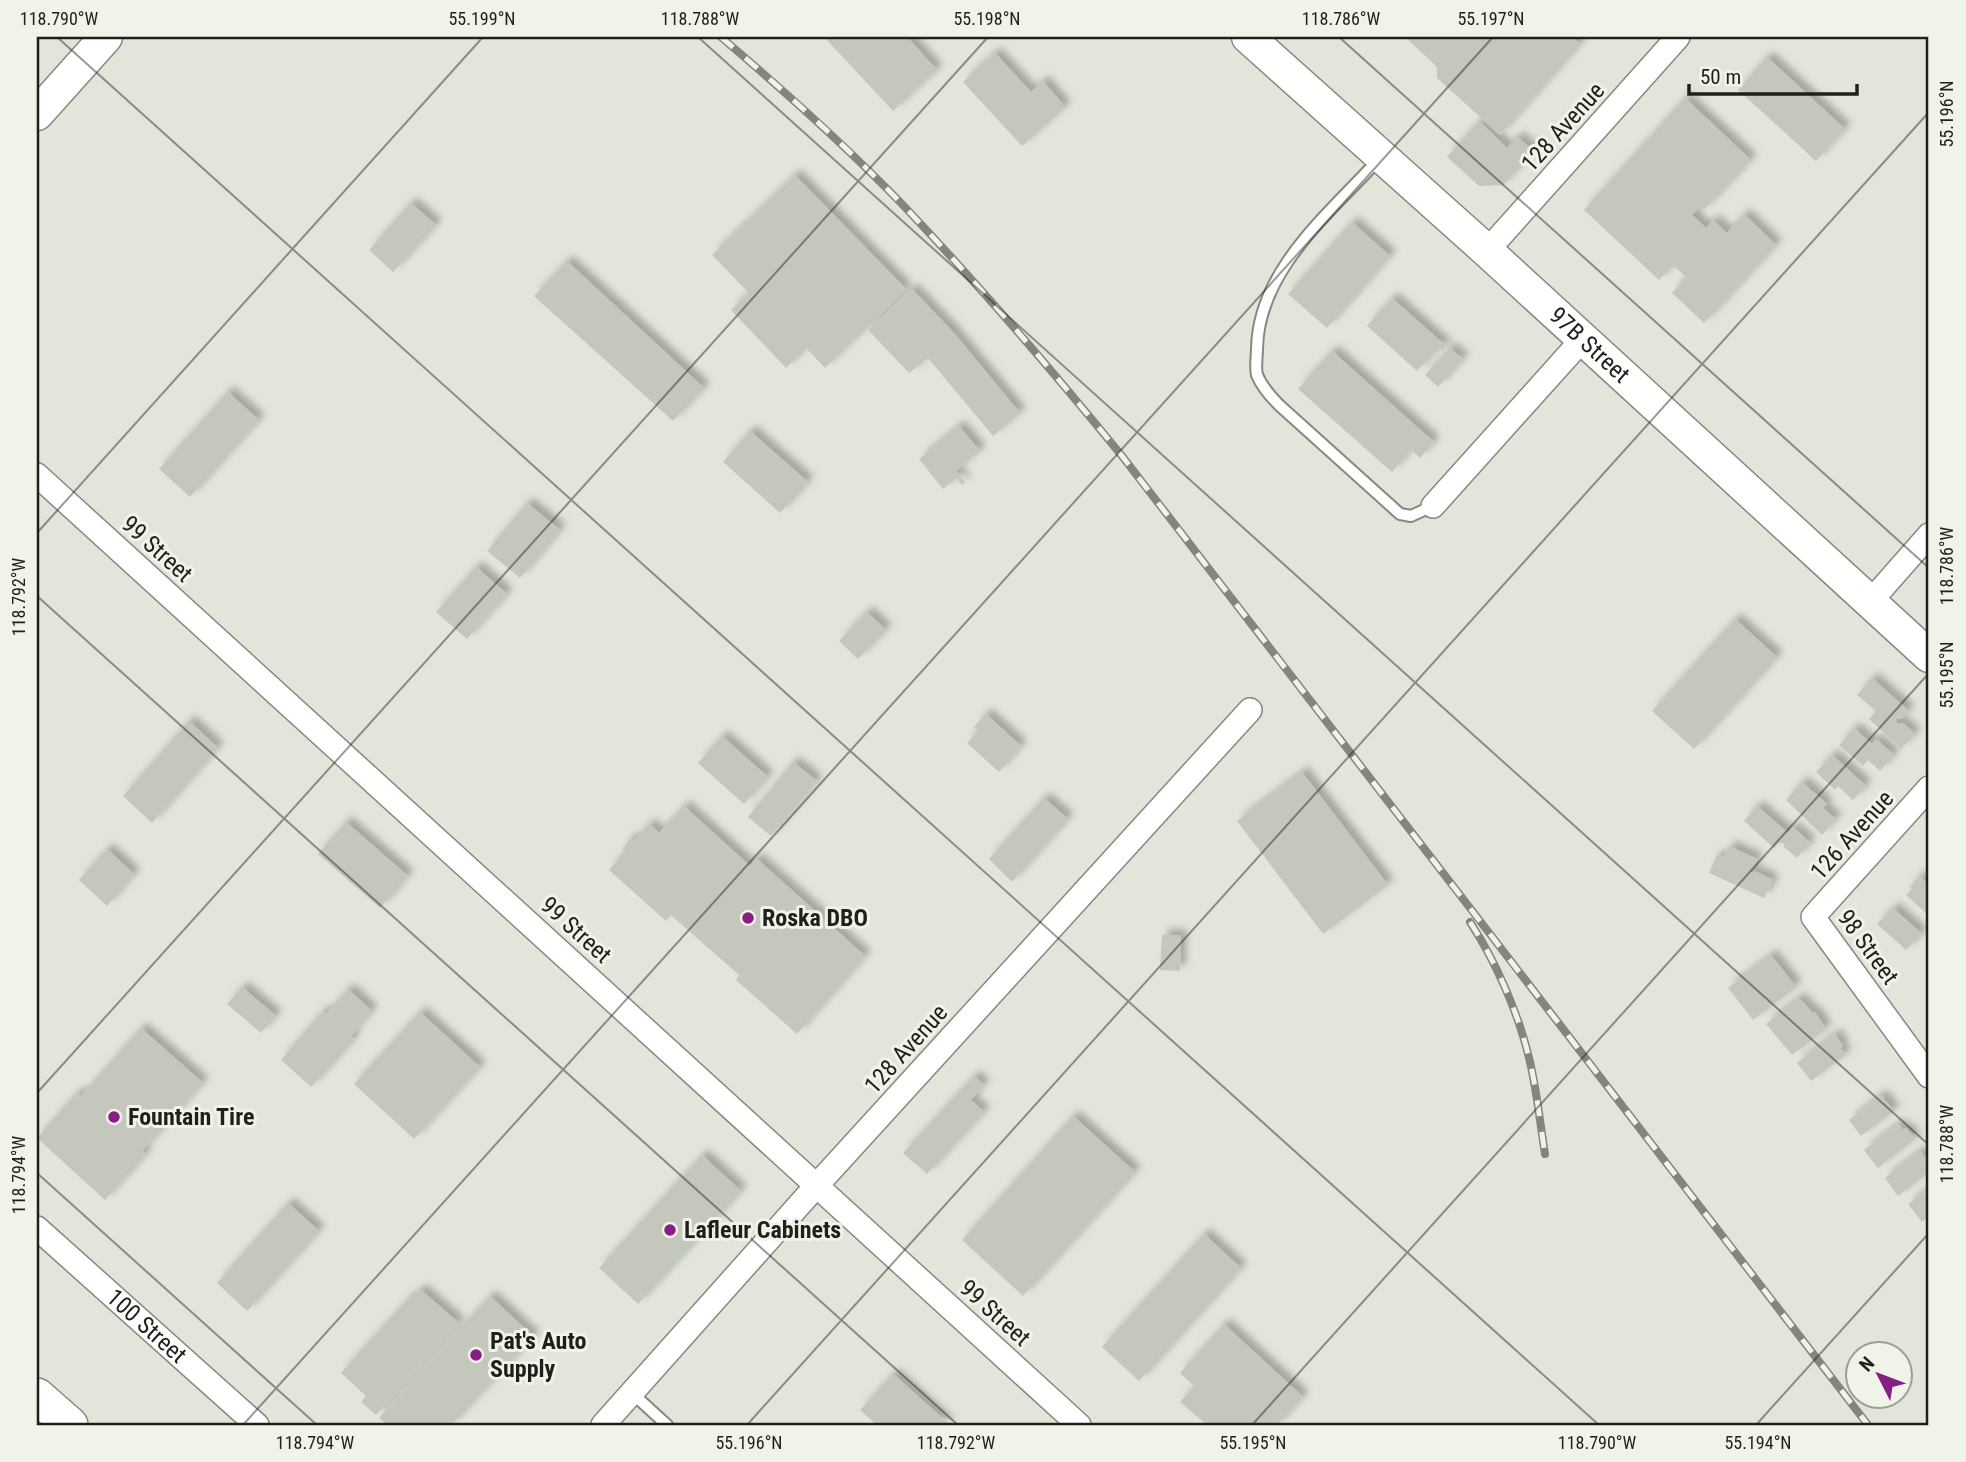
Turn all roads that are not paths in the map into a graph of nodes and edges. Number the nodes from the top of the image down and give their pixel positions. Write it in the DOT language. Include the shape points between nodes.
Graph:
graph roads {
  1 [pos="106,37"];
  2 [pos="1248,37"];
  3 [pos="1678,37"];
  4 [pos="37,114"];
  5 [pos="1381,156"];
  6 [pos="1487,251"];
  7 [pos="1582,340"];
  8 [pos="37,475"];
  9 [pos="1433,506"];
  10 [pos="1929,535"];
  11 [pos="1870,603"];
  12 [pos="1929,656"];
  13 [pos="1251,710"];
  14 [pos="1929,788"];
  15 [pos="1813,917"];
  16 [pos="1929,1076"];
  17 [pos="817,1185"];
  18 [pos="37,1228"];
  19 [pos="632,1393"];
  20 [pos="37,1395"];
  21 [pos="70,1425"];
  22 [pos="257,1425"];
  23 [pos="603,1425"];
  24 [pos="667,1425"];
  25 [pos="1079,1425"];
  1 -- 4 [label="street"];
  2 -- 5 [label="street, 97B Street"];
  3 -- 6 [label="street, 128 Avenue"];
  5 -- 6 [label="street, 97B Street"];
  5 -- 9 [label="lane" via="1291,255 1277,278 1261,315 1256,372 1264,390 1279,405 1401,514 1411,516"];
  6 -- 7 [label="street, 97B Street"];
  7 -- 9 [label="street"];
  7 -- 11 [label="street, 97B Street"];
  8 -- 17 [label="street, 99 Street"];
  10 -- 11 [label="street"];
  11 -- 12 [label="street, 97B Street"];
  13 -- 17 [label="street, 128 Avenue"];
  14 -- 15 [label="street, 126 Avenue"];
  15 -- 16 [label="street, 98 Street"];
  17 -- 19 [label="street, 128 Avenue"];
  17 -- 25 [label="street, 99 Street"];
  18 -- 22 [label="street, 100 Street"];
  19 -- 23 [label="street, 128 Avenue"];
  19 -- 24 [label="lane"];
  20 -- 21 [label="main road"];
}
